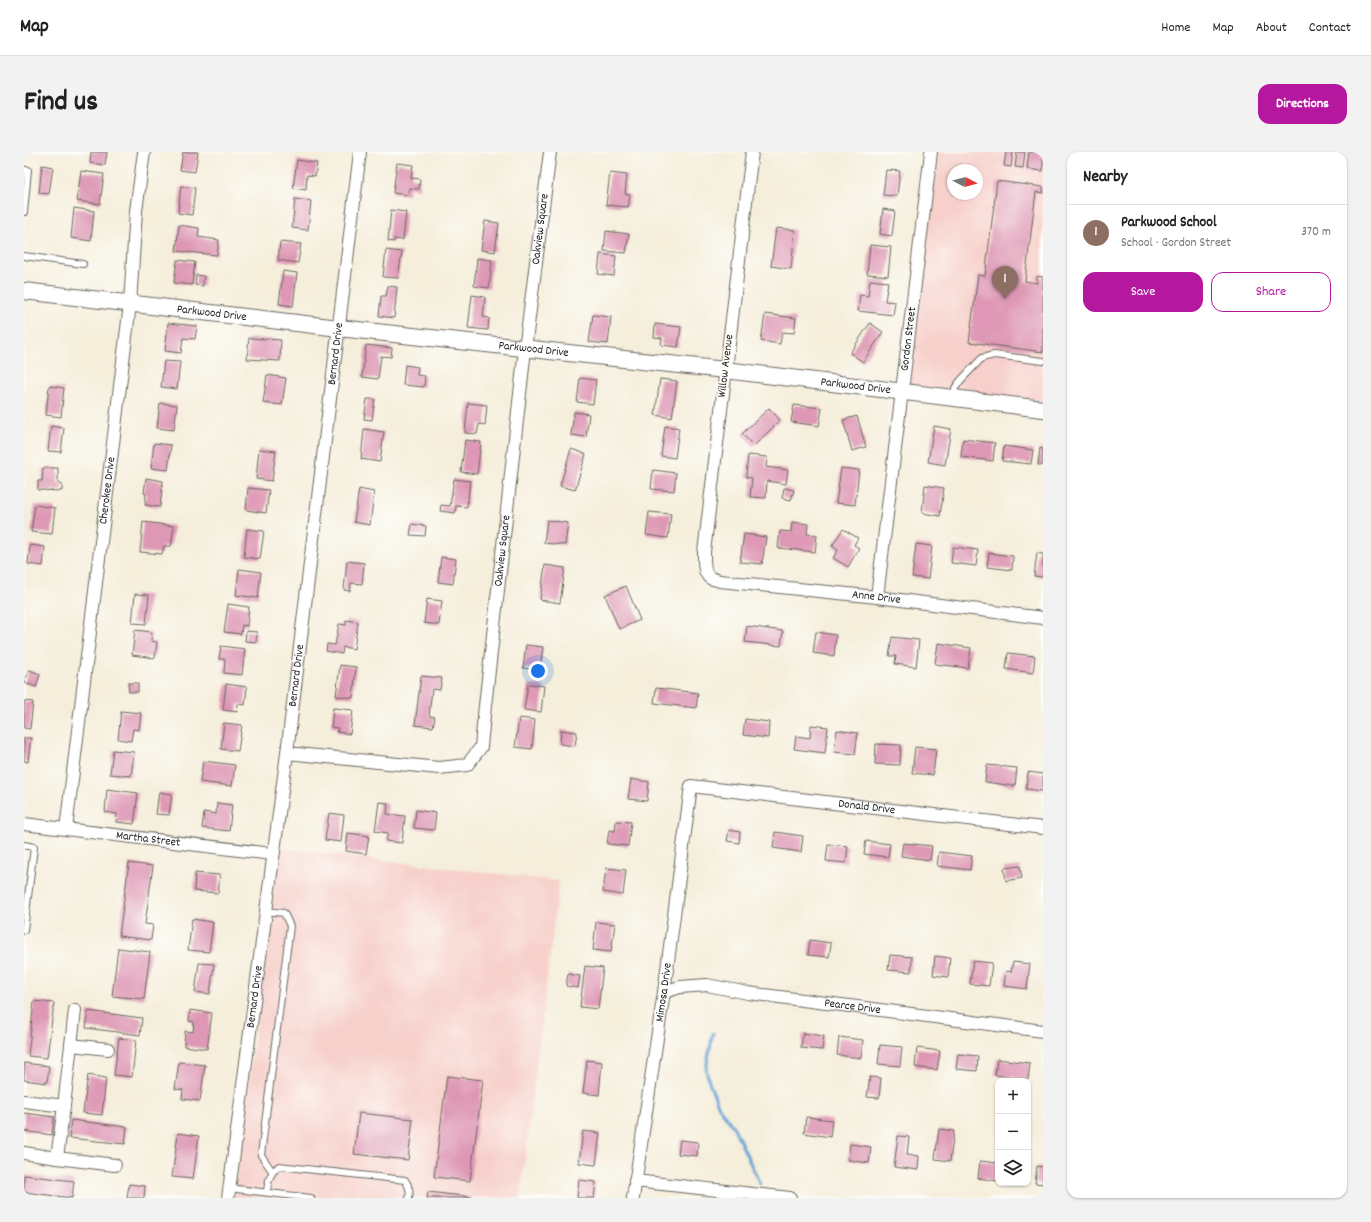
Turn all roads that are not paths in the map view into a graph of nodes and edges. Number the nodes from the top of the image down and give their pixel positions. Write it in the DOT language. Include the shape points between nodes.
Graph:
graph roads {
  1 [pos="144,152"];
  2 [pos="360,152"];
  3 [pos="550,152"];
  4 [pos="752,152"];
  5 [pos="931,152"];
  6 [pos="24,170"];
  7 [pos="24,201"];
  8 [pos="24,212"];
  9 [pos="24,256"];
  10 [pos="83,264"];
  11 [pos="24,291"];
  12 [pos="130,304"];
  13 [pos="339,328"];
  14 [pos="525,349"];
  15 [pos="1043,361"];
  16 [pos="725,370"];
  17 [pos="902,392"];
  18 [pos="954,398"];
  19 [pos="1043,409"];
  20 [pos="710,578"];
  21 [pos="877,597"];
  22 [pos="1043,618"];
  23 [pos="287,753"];
  24 [pos="691,786"];
  25 [pos="24,824"];
  26 [pos="1043,828"];
  27 [pos="66,829"];
  28 [pos="24,846"];
  29 [pos="272,854"];
  30 [pos="265,911"];
  31 [pos="24,930"];
  32 [pos="664,992"];
  33 [pos="75,1010"];
  34 [pos="1043,1031"];
  35 [pos="71,1045"];
  36 [pos="108,1049"];
  37 [pos="24,1101"];
  38 [pos="64,1106"];
  39 [pos="24,1153"];
  40 [pos="57,1158"];
  41 [pos="114,1165"];
  42 [pos="272,1171"];
  43 [pos="635,1181"];
  44 [pos="267,1192"];
  45 [pos="229,1193"];
  46 [pos="311,1198"];
  47 [pos="409,1198"];
  48 [pos="633,1198"];
  49 [pos="790,1198"];
  1 -- 12 [label="street, Cherokee Drive" via="136,211"];
  2 -- 13 [label="street, Bernard Drive"];
  3 -- 14 [label="street, Oakview Square"];
  4 -- 16 [label="street, Willow Avenue"];
  5 -- 17 [label="street, Gordon Street"];
  6 -- 7 [label="lane" via="28,170"];
  7 -- 8 [label="lane"];
  9 -- 10 [label="lane"];
  11 -- 12 [label="street, Parkwood Drive"];
  12 -- 13 [label="street, Parkwood Drive"];
  12 -- 27 [label="street, Cherokee Drive"];
  13 -- 14 [label="street, Parkwood Drive"];
  13 -- 23 [label="street, Bernard Drive"];
  14 -- 16 [label="street, Parkwood Drive"];
  14 -- 23 [label="street, Oakview Square" via="481,747 466,765 439,768"];
  15 -- 18 [label="lane" via="994,355 982,358 955,388"];
  16 -- 17 [label="street, Parkwood Drive"];
  16 -- 20 [label="street, Willow Avenue" via="704,552 704,564"];
  17 -- 18 [label="street, Parkwood Drive"];
  17 -- 21 [label="street, Gordon Street"];
  18 -- 19 [label="street, Parkwood Drive"];
  20 -- 21 [label="street, Anne Drive"];
  21 -- 22 [label="street, Anne Drive"];
  23 -- 29 [label="street, Bernard Drive"];
  24 -- 26 [label="street, Donald Drive"];
  24 -- 32 [label="street, Mimosa Drive"];
  25 -- 27 [label="street, Martha Street"];
  27 -- 29 [label="street, Martha Street"];
  28 -- 31 [label="lane" via="34,846"];
  29 -- 30 [label="street, Bernard Drive"];
  30 -- 42 [label="lane" via="284,913 290,926 262,1155"];
  30 -- 45 [label="street, Bernard Drive"];
  32 -- 34 [label="street, Pearce Drive" via="680,987 706,985 748,994"];
  32 -- 43 [label="street, Mimosa Drive"];
  33 -- 35 [label="street"];
  35 -- 36 [label="street"];
  35 -- 38 [label="street"];
  37 -- 38 [label="street"];
  38 -- 40 [label="street"];
  39 -- 40 [label="street"];
  40 -- 41 [label="street"];
  42 -- 44 [label="lane"];
  42 -- 47 [label="lane" via="280,1166 405,1180 409,1186"];
  43 -- 48 [label="street, Mimosa Drive"];
  43 -- 49 [label="street"];
  44 -- 45 [label="lane"];
  44 -- 46 [label="lane"];
}
